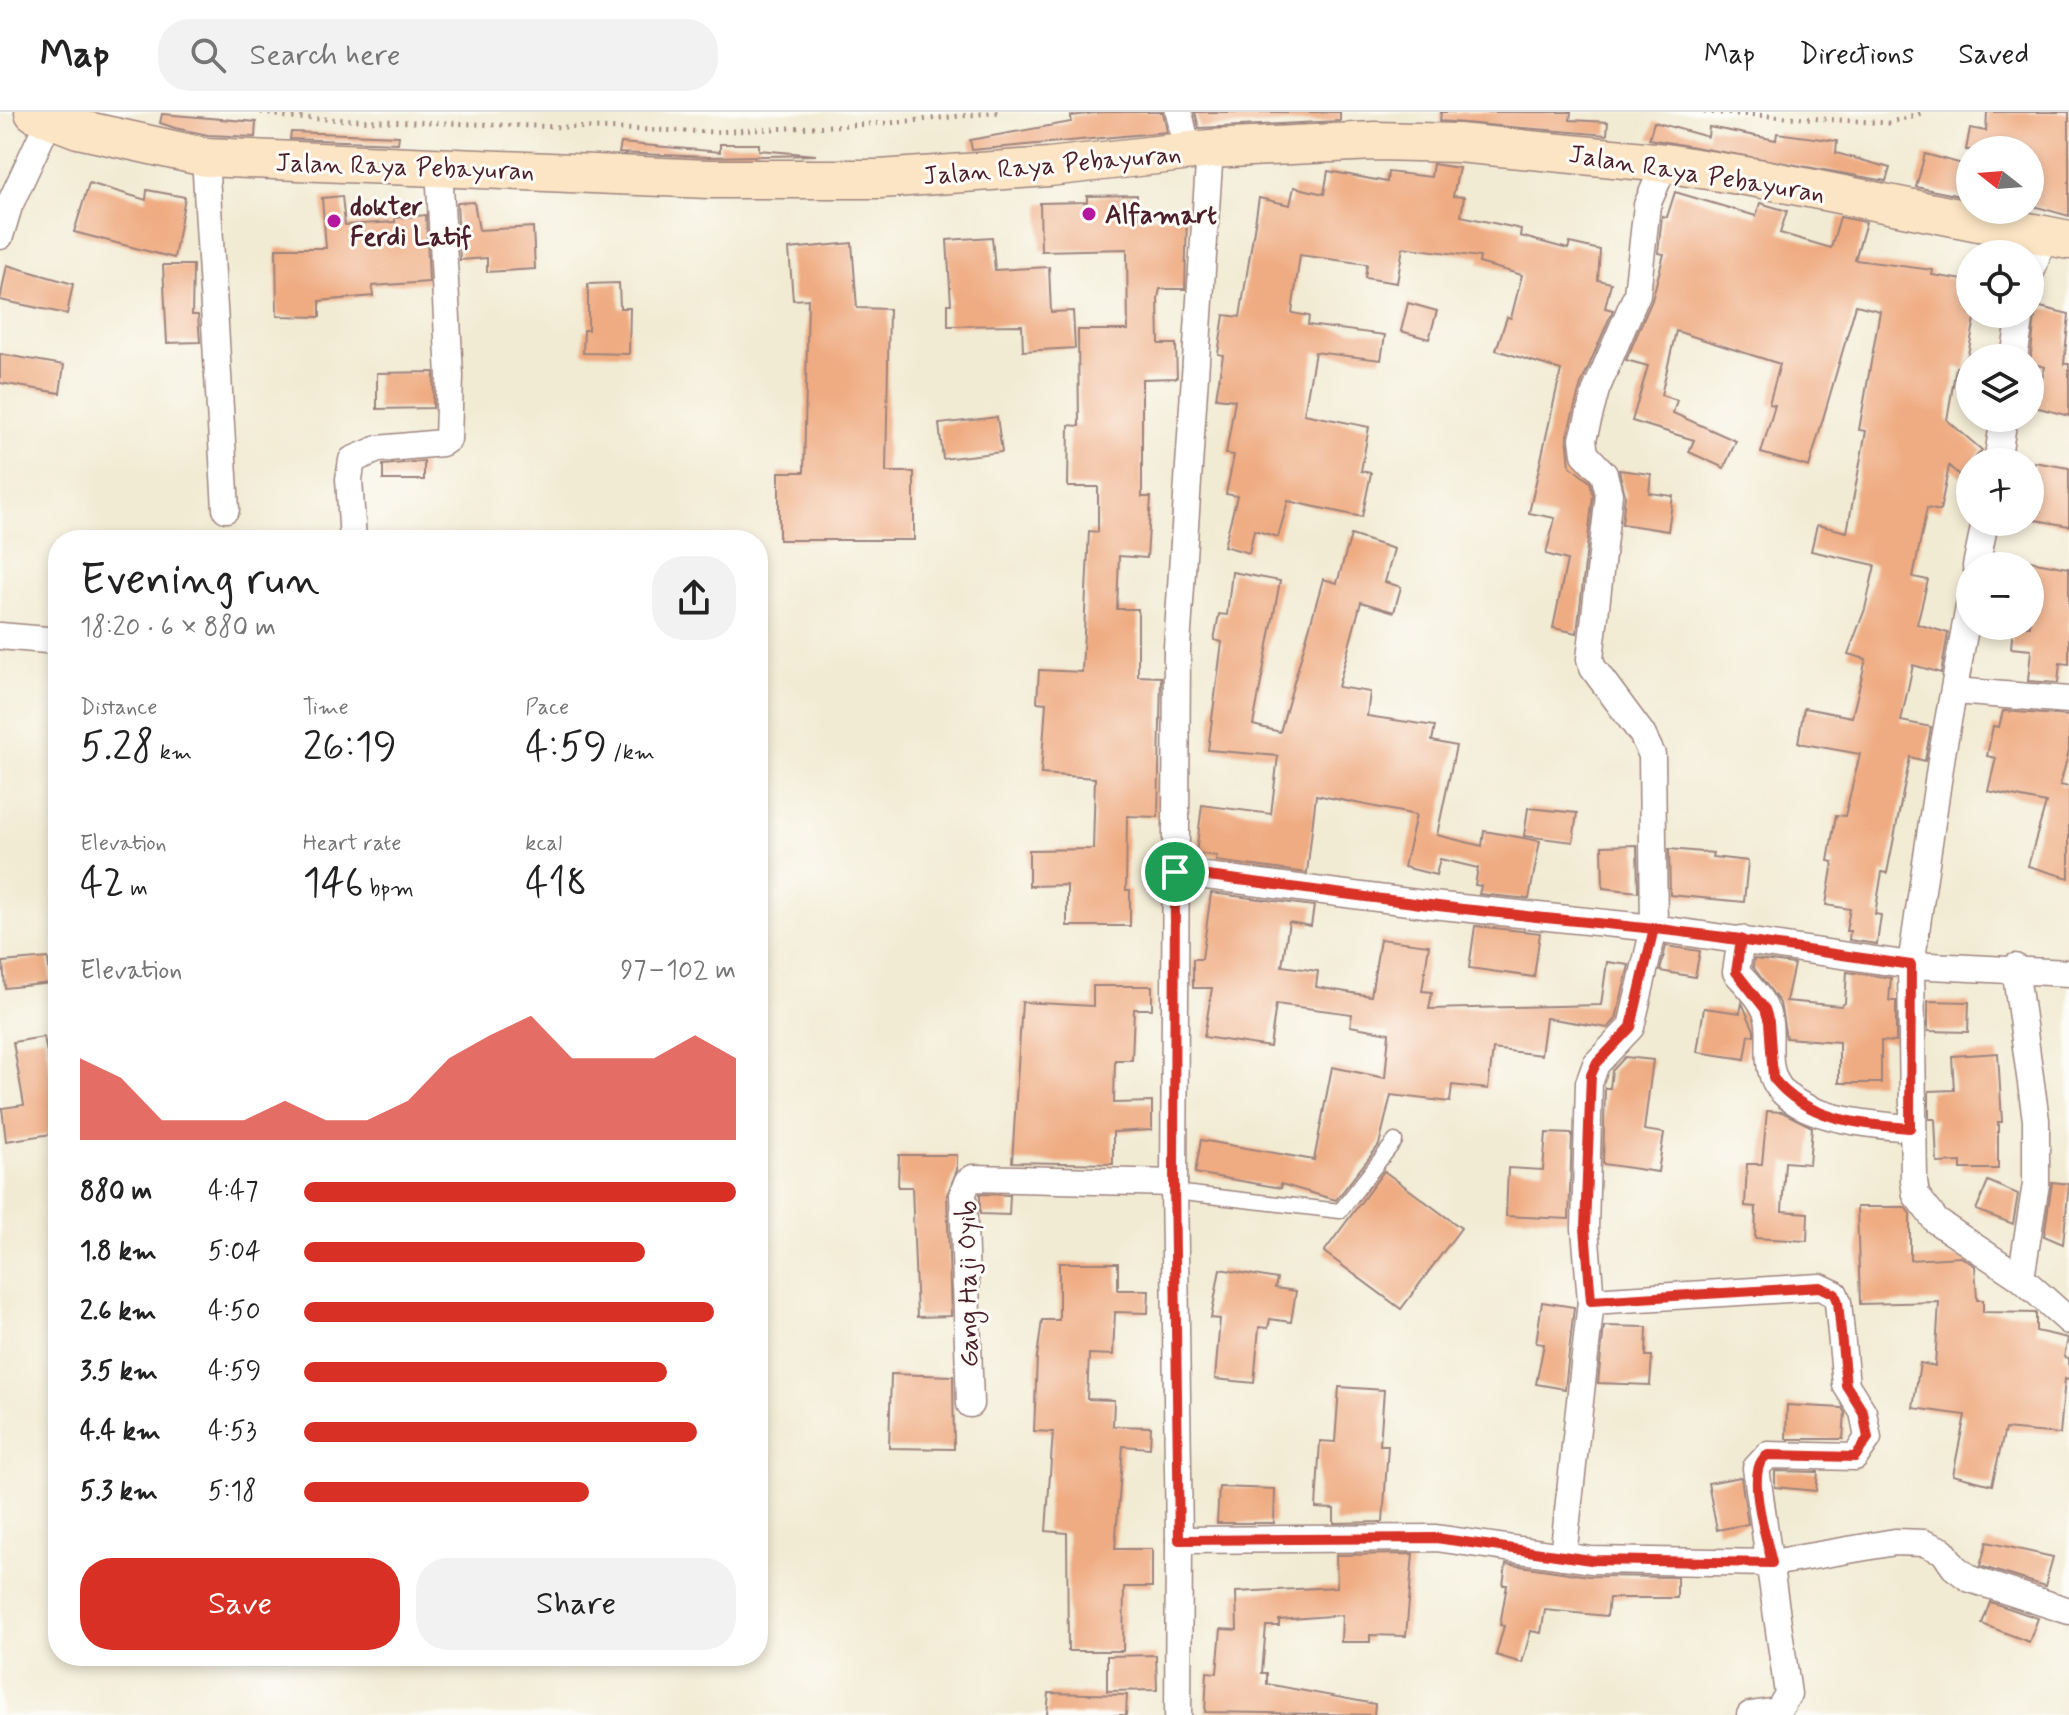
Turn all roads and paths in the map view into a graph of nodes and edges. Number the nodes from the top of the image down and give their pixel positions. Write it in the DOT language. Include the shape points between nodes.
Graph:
graph roads {
  1 [pos="261,112"];
  2 [pos="1000,112"];
  3 [pos="1179,112"];
  4 [pos="1704,112"];
  5 [pos="1925,112"];
  6 [pos="42,115"];
  7 [pos="1199,151"];
  8 [pos="205,157"];
  9 [pos="1665,163"];
  10 [pos="439,167"];
  11 [pos="0,236"];
  12 [pos="2057,237"];
  13 [pos="2044,255"];
  14 [pos="226,509"];
  15 [pos="352,530"];
  16 [pos="0,636"];
  17 [pos="48,640"];
  18 [pos="1963,640"];
  19 [pos="1954,691"];
  20 [pos="2069,700"];
  21 [pos="1175,872"];
  22 [pos="1654,928"];
  23 [pos="1741,939"];
  24 [pos="1911,965"];
  25 [pos="2015,967"];
  26 [pos="2069,973"];
  27 [pos="1910,1128"];
  28 [pos="1395,1141"];
  29 [pos="1174,1188"];
  30 [pos="2021,1278"];
  31 [pos="1591,1301"];
  32 [pos="2069,1321"];
  33 [pos="970,1404"];
  34 [pos="1179,1540"];
  35 [pos="1563,1556"];
  36 [pos="1772,1563"];
  37 [pos="2069,1611"];
  38 [pos="1178,1715"];
  39 [pos="1750,1715"];
  1 -- 2 [label="path" via="293,118 714,132"];
  3 -- 7 [label="street"];
  4 -- 5 [label="path" via="1888,123"];
  6 -- 8 [label="main road, Jalan Raya Pebayuran" via="78,129"];
  6 -- 11 [label="street"];
  7 -- 9 [label="main road, Jalan Raya Pebayuran" via="1375,141 1458,143"];
  7 -- 10 [label="main road, Jalan Raya Pebayuran" via="880,179 708,179"];
  7 -- 21 [label="street" via="1177,647"];
  8 -- 10 [label="main road, Jalan Raya Pebayuran"];
  8 -- 14 [label="street"];
  9 -- 12 [label="main road, Jalan Raya Pebayuran"];
  9 -- 22 [label="street" via="1647,205 1637,294 1599,380 1583,439 1585,454 1604,474 1609,494 1590,659 1652,755"];
  10 -- 15 [label="street" via="450,376 448,439 378,449 352,460"];
  12 -- 13 [label="street"];
  16 -- 17 [label="street"];
  18 -- 19 [label="street"];
  19 -- 20 [label="street"];
  19 -- 24 [label="street"];
  21 -- 22 [label="street"];
  21 -- 29 [label="street"];
  22 -- 23 [label="street"];
  22 -- 31 [label="street" via="1631,1027 1596,1064 1589,1083 1585,1228"];
  23 -- 24 [label="street"];
  23 -- 27 [label="street" via="1736,972 1765,1009 1769,1063 1781,1088 1828,1117"];
  24 -- 25 [label="street"];
  24 -- 27 [label="street"];
  25 -- 26 [label="street"];
  25 -- 30 [label="street" via="2036,1120 2036,1184"];
  27 -- 30 [label="street" via="1916,1195 1924,1210"];
  28 -- 29 [label="lane" via="1340,1211"];
  29 -- 33 [label="street, Gang Haji Oyib" via="973,1178 967,1182 963,1194"];
  29 -- 34 [label="street"];
  30 -- 32 [label="street"];
  31 -- 35 [label="street"];
  31 -- 36 [label="street" via="1812,1287 1835,1294 1846,1385 1863,1412 1868,1438 1855,1457 1768,1455 1759,1461 1754,1476"];
  34 -- 35 [label="street" via="1436,1538"];
  34 -- 38 [label="street"];
  35 -- 36 [label="street" via="1622,1562"];
  36 -- 37 [label="street" via="1895,1542 1924,1543 1943,1551 1970,1579"];
  36 -- 39 [label="street" via="1788,1694 1778,1711"];
}
